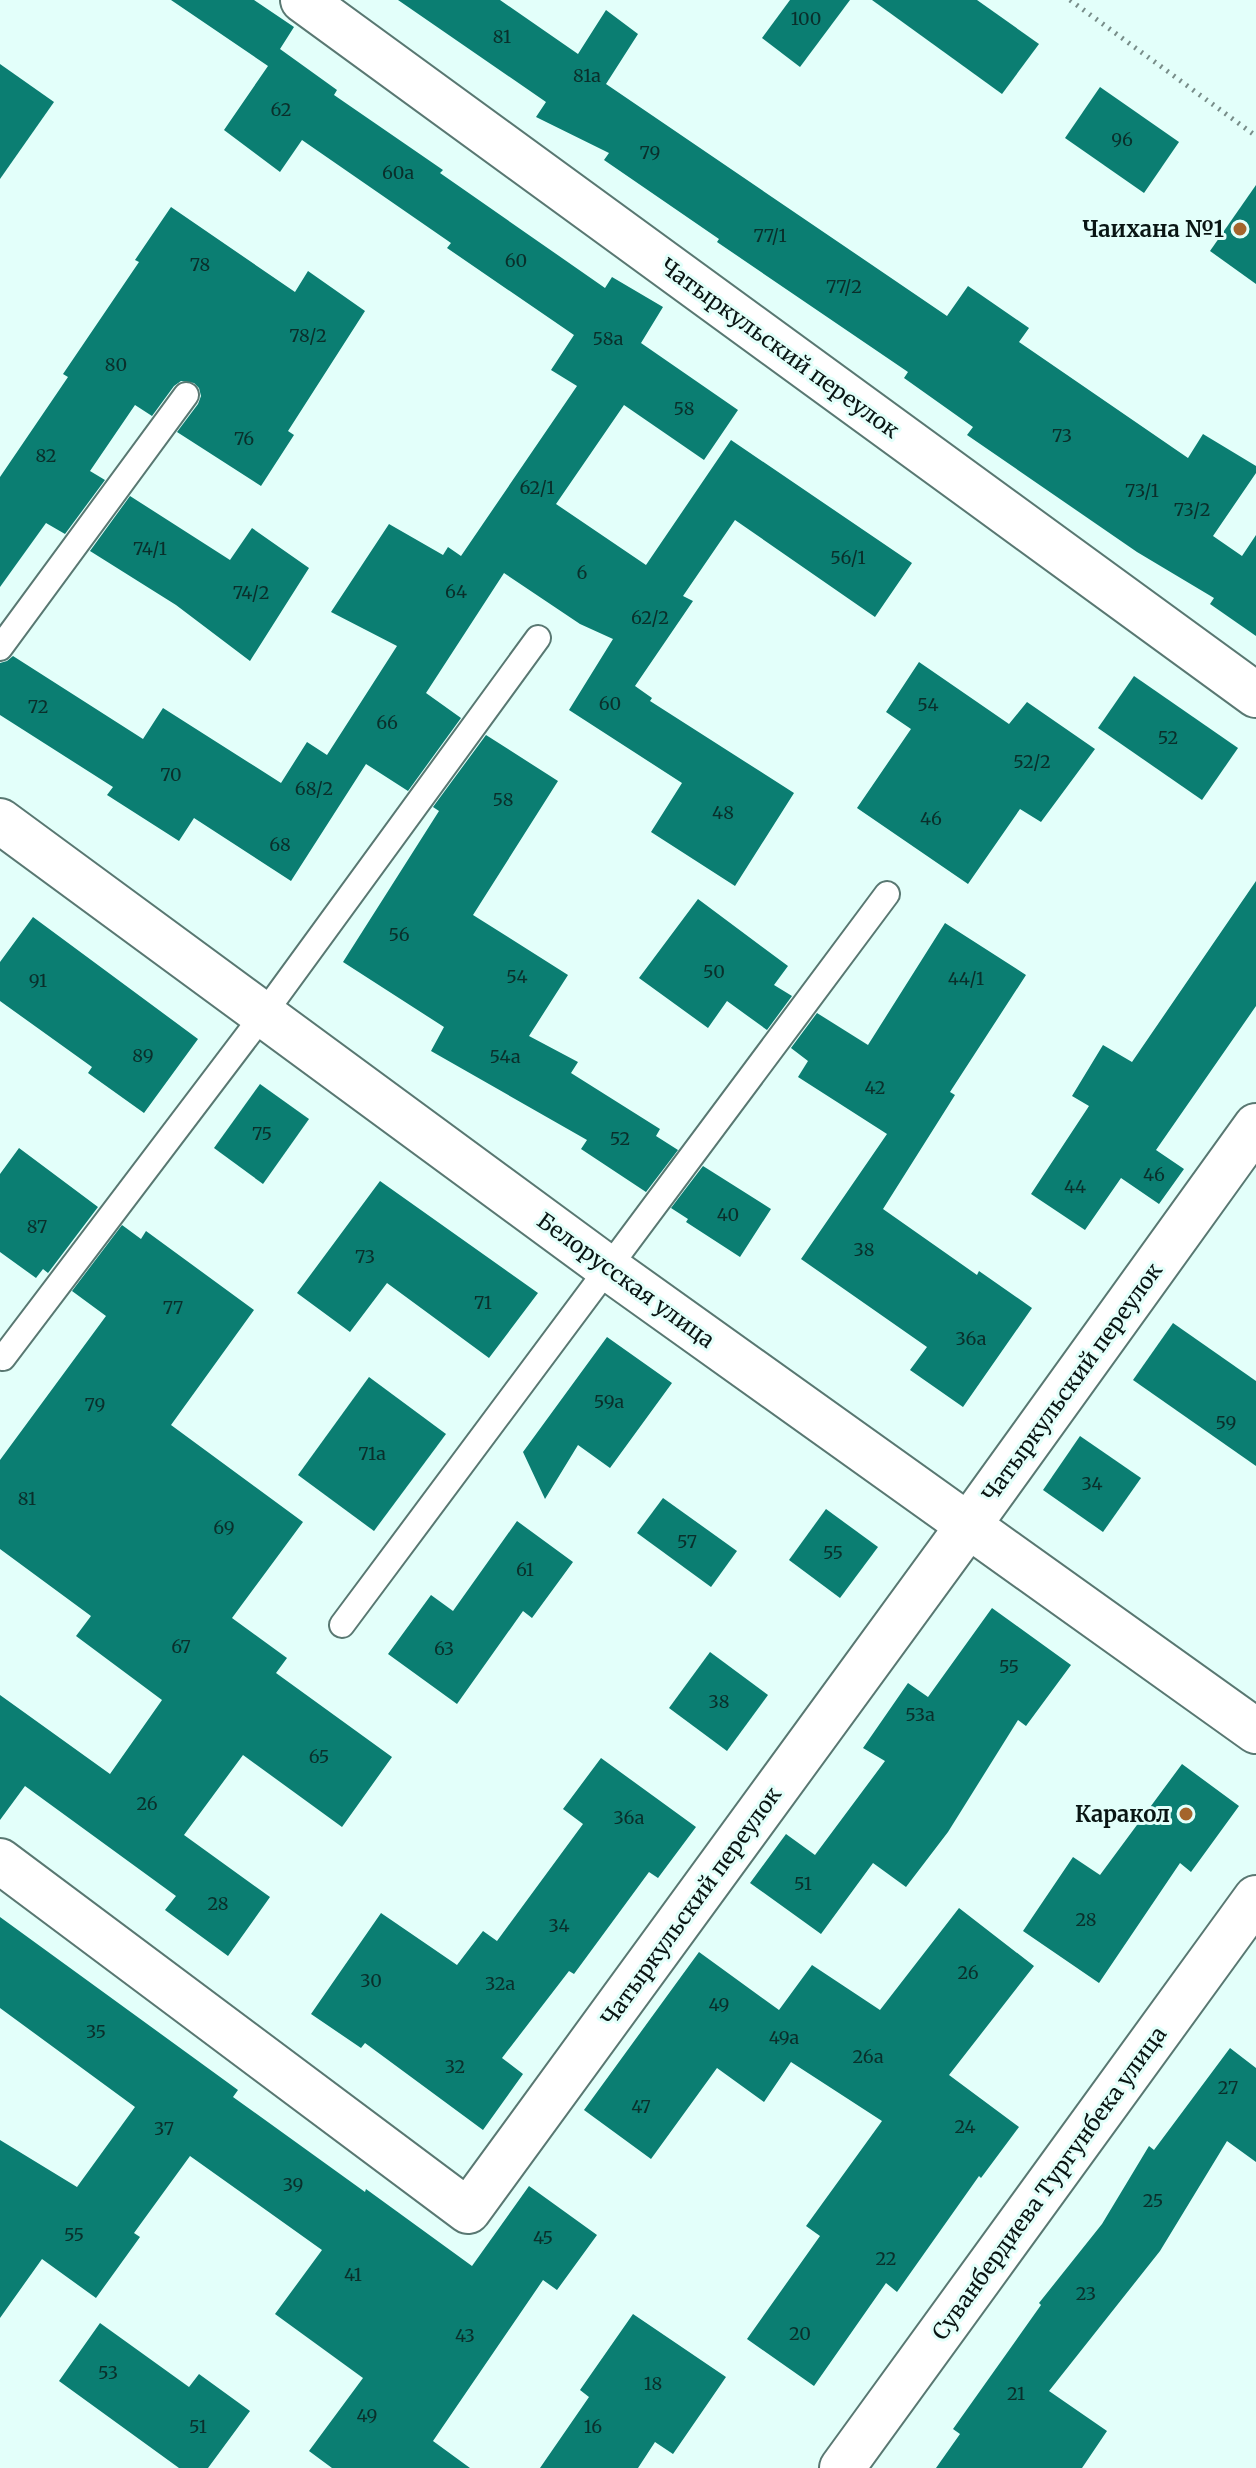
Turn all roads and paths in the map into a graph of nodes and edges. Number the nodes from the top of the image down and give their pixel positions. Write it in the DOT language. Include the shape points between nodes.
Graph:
graph roads {
  1 [pos="303,0"];
  2 [pos="1070,0"];
  3 [pos="1256,136"];
  4 [pos="186,395"];
  5 [pos="538,638"];
  6 [pos="0,648"];
  7 [pos="1256,695"];
  8 [pos="0,821"];
  9 [pos="887,894"];
  10 [pos="263,1015"];
  11 [pos="1256,1126"];
  12 [pos="608,1268"];
  13 [pos="3,1358"];
  14 [pos="968,1526"];
  15 [pos="342,1625"];
  16 [pos="1256,1731"];
  17 [pos="0,1861"];
  18 [pos="1256,1898"];
  19 [pos="842,2468"];
  1 -- 7 [label="street, Чатыркульский переулок"];
  2 -- 3 [label="path"];
  4 -- 6 [label="lane"];
  5 -- 10 [label="lane"];
  8 -- 10 [label="street, Белорусская улица"];
  9 -- 12 [label="lane"];
  10 -- 12 [label="street, Белорусская улица"];
  10 -- 13 [label="lane"];
  11 -- 14 [label="street, Чатыркульский переулок"];
  12 -- 14 [label="street, Белорусская улица"];
  12 -- 15 [label="lane"];
  14 -- 16 [label="street, Белорусская улица"];
  14 -- 17 [label="street, Чатыркульский переулок" via="468,2211"];
  18 -- 19 [label="street, Суванбердиева Тургунбека улица"];
}
